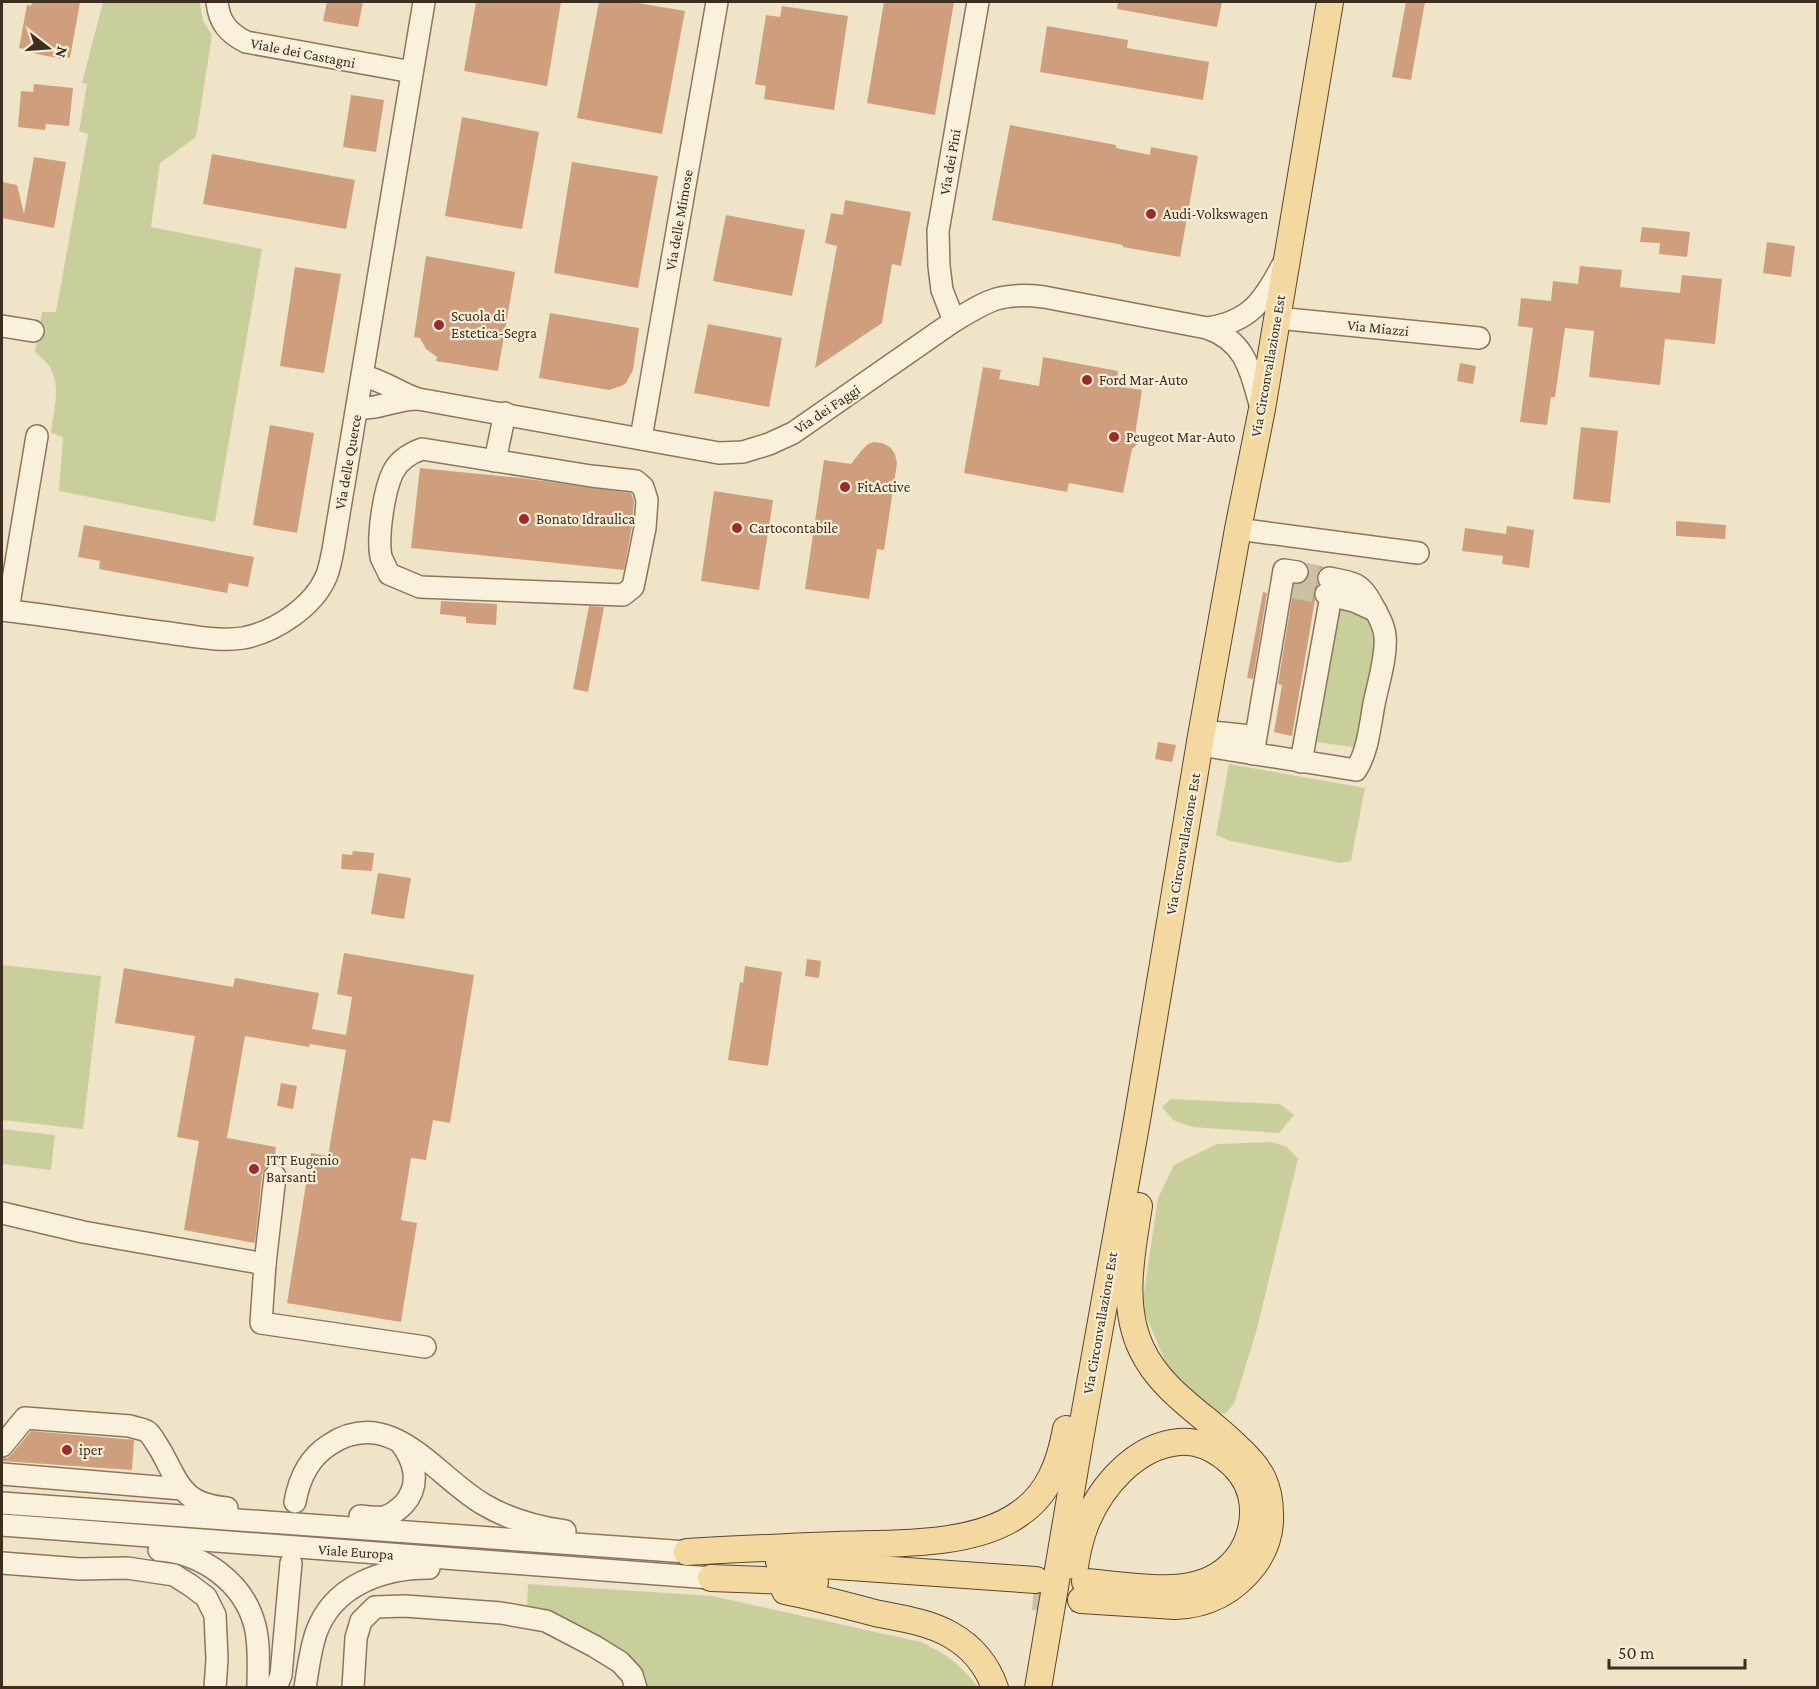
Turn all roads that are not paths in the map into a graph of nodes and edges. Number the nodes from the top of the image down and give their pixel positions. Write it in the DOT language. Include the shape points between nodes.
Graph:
graph roads {
  1 [pos="217,2"];
  2 [pos="424,2"];
  3 [pos="717,2"];
  4 [pos="978,2"];
  5 [pos="1330,2"];
  6 [pos="412,72"];
  7 [pos="1287,255"];
  8 [pos="1276,318"];
  9 [pos="954,321"];
  10 [pos="2,326"];
  11 [pos="1207,328"];
  12 [pos="33,331"];
  13 [pos="1479,338"];
  14 [pos="363,376"];
  15 [pos="426,400"];
  16 [pos="357,408"];
  17 [pos="1262,409"];
  18 [pos="505,413"];
  19 [pos="37,436"];
  20 [pos="641,438"];
  21 [pos="495,461"];
  22 [pos="1238,529"];
  23 [pos="1418,553"];
  24 [pos="1290,582"];
  25 [pos="5,610"];
  26 [pos="1201,738"];
  27 [pos="1255,744"];
  28 [pos="1301,762"];
  29 [pos="1143,1080"];
  30 [pos="1128,1169"];
  31 [pos="275,1176"];
  32 [pos="2,1213"];
  33 [pos="265,1264"];
  34 [pos="425,1347"];
  35 [pos="400,1442"];
  36 [pos="2,1446"];
  37 [pos="2,1474"];
  38 [pos="182,1489"];
  39 [pos="295,1502"];
  40 [pos="2,1503"];
  41 [pos="270,1510"];
  42 [pos="237,1519"];
  43 [pos="2,1526"];
  44 [pos="659,1550"];
  45 [pos="687,1552"];
  46 [pos="2,1563"];
  47 [pos="291,1563"];
  48 [pos="604,1569"];
  49 [pos="711,1578"];
  50 [pos="285,1637"];
  51 [pos="215,1688"];
  52 [pos="258,1688"];
  53 [pos="276,1688"];
  54 [pos="286,1688"];
  55 [pos="305,1688"];
  56 [pos="353,1688"];
  57 [pos="636,1688"];
  58 [pos="995,1688"];
  59 [pos="1038,1688"];
  60 [pos="1053,1688"];
  1 -- 6 [label="street, Viale dei Castagni" via="226,29 246,42"];
  2 -- 6 [label="street, Via delle Querce"];
  3 -- 20 [label="street, Via delle Mimose"];
  4 -- 9 [label="street, Via dei Pini" via="938,231 942,290"];
  5 -- 7 [label="main road, Via Circonvallazione Est"];
  6 -- 14 [label="street, Via delle Querce"];
  7 -- 8 [label="main road, Via Circonvallazione Est"];
  7 -- 11 [label="street, Via dei Faggi" via="1266,296 1252,310 1234,322"];
  8 -- 13 [label="street, Via Miazzi"];
  8 -- 17 [label="main road, Via Circonvallazione Est"];
  9 -- 11 [label="street, Via dei Faggi" via="1002,297 1021,294"];
  9 -- 20 [label="street, Via dei Faggi" via="794,433 769,444 743,452 718,453"];
  10 -- 12 [label="street"];
  11 -- 17 [label="street, Via dei Faggi" via="1224,335 1238,348 1249,367"];
  14 -- 15 [label="street, Via dei Faggi"];
  14 -- 16 [label="street, Via delle Querce"];
  15 -- 16 [label="street, Via dei Faggi"];
  15 -- 18 [label="street, Via dei Faggi"];
  16 -- 25 [label="street, Via delle Querce" via="326,578 308,601 280,623 244,638 218,639"];
  17 -- 22 [label="main road, Via Circonvallazione Est"];
  18 -- 20 [label="street, Via dei Faggi"];
  18 -- 21 [label="street"];
  19 -- 25 [label="street"];
  21 -- 21 [label="street" via="422,449 409,454 393,471 380,535 382,558 389,574 420,587 623,595 633,587 645,528 647,500 643,487 636,481"];
  22 -- 23 [label="street"];
  22 -- 26 [label="main road, Via Circonvallazione Est"];
  24 -- 27 [label="street"];
  26 -- 27 [label="street"];
  26 -- 29 [label="main road, Via Circonvallazione Est"];
  27 -- 28 [label="street"];
  28 -- 28 [label="street" via="1356,770 1367,741 1382,661 1385,637 1376,610 1329,589"];
  29 -- 30 [label="main road, Via Circonvallazione Est"];
  29 -- 60 [label="main road" via="1144,1173 1129,1283 1136,1336 1148,1361 1165,1382 1257,1468 1267,1489 1270,1525 1252,1568 1212,1599 1175,1606 1083,1591 1193,1585 1221,1574 1238,1558 1246,1543 1252,1525 1251,1495 1244,1479 1218,1453 1187,1442 1166,1444 1133,1460 1094,1508 1081,1537"];
  30 -- 45 [label="main road" via="1088,1313 1060,1456 1046,1487 1028,1508 993,1528 947,1538"];
  30 -- 59 [label="main road, Via Circonvallazione Est"];
  31 -- 33 [label="street"];
  32 -- 33 [label="street" via="83,1232"];
  33 -- 34 [label="street" via="261,1323"];
  35 -- 39 [label="street" via="379,1434 342,1437 318,1453 305,1470"];
  35 -- 41 [label="street" via="412,1462 414,1482 407,1500 389,1515"];
  35 -- 44 [label="street" via="426,1458 473,1498 505,1515 554,1530 621,1536"];
  36 -- 38 [label="street" via="25,1418 130,1426 147,1431"];
  37 -- 38 [label="street"];
  38 -- 41 [label="street" via="209,1506"];
  40 -- 42 [label="street, Viale Europa"];
  41 -- 42 [label="street"];
  42 -- 44 [label="street, Viale Europa"];
  43 -- 48 [label="street, Viale Europa"];
  43 -- 52 [label="street" via="41,1540 171,1551 206,1563 230,1582 251,1615 257,1638"];
  44 -- 45 [label="street, Viale Europa"];
  45 -- 49 [label="main road" via="1034,1588"];
  46 -- 51 [label="street" via="127,1568 174,1575 206,1598 215,1615"];
  47 -- 50 [label="street"];
  48 -- 49 [label="street, Viale Europa"];
  48 -- 55 [label="street" via="532,1576 423,1568 373,1577 349,1591 325,1616 316,1634"];
  49 -- 58 [label="main road" via="792,1593 937,1629 970,1650 987,1670"];
  50 -- 53 [label="street"];
  50 -- 54 [label="street"];
  56 -- 57 [label="street" via="361,1621 375,1607 405,1606 501,1613 546,1621 620,1662 635,1679"];
}
